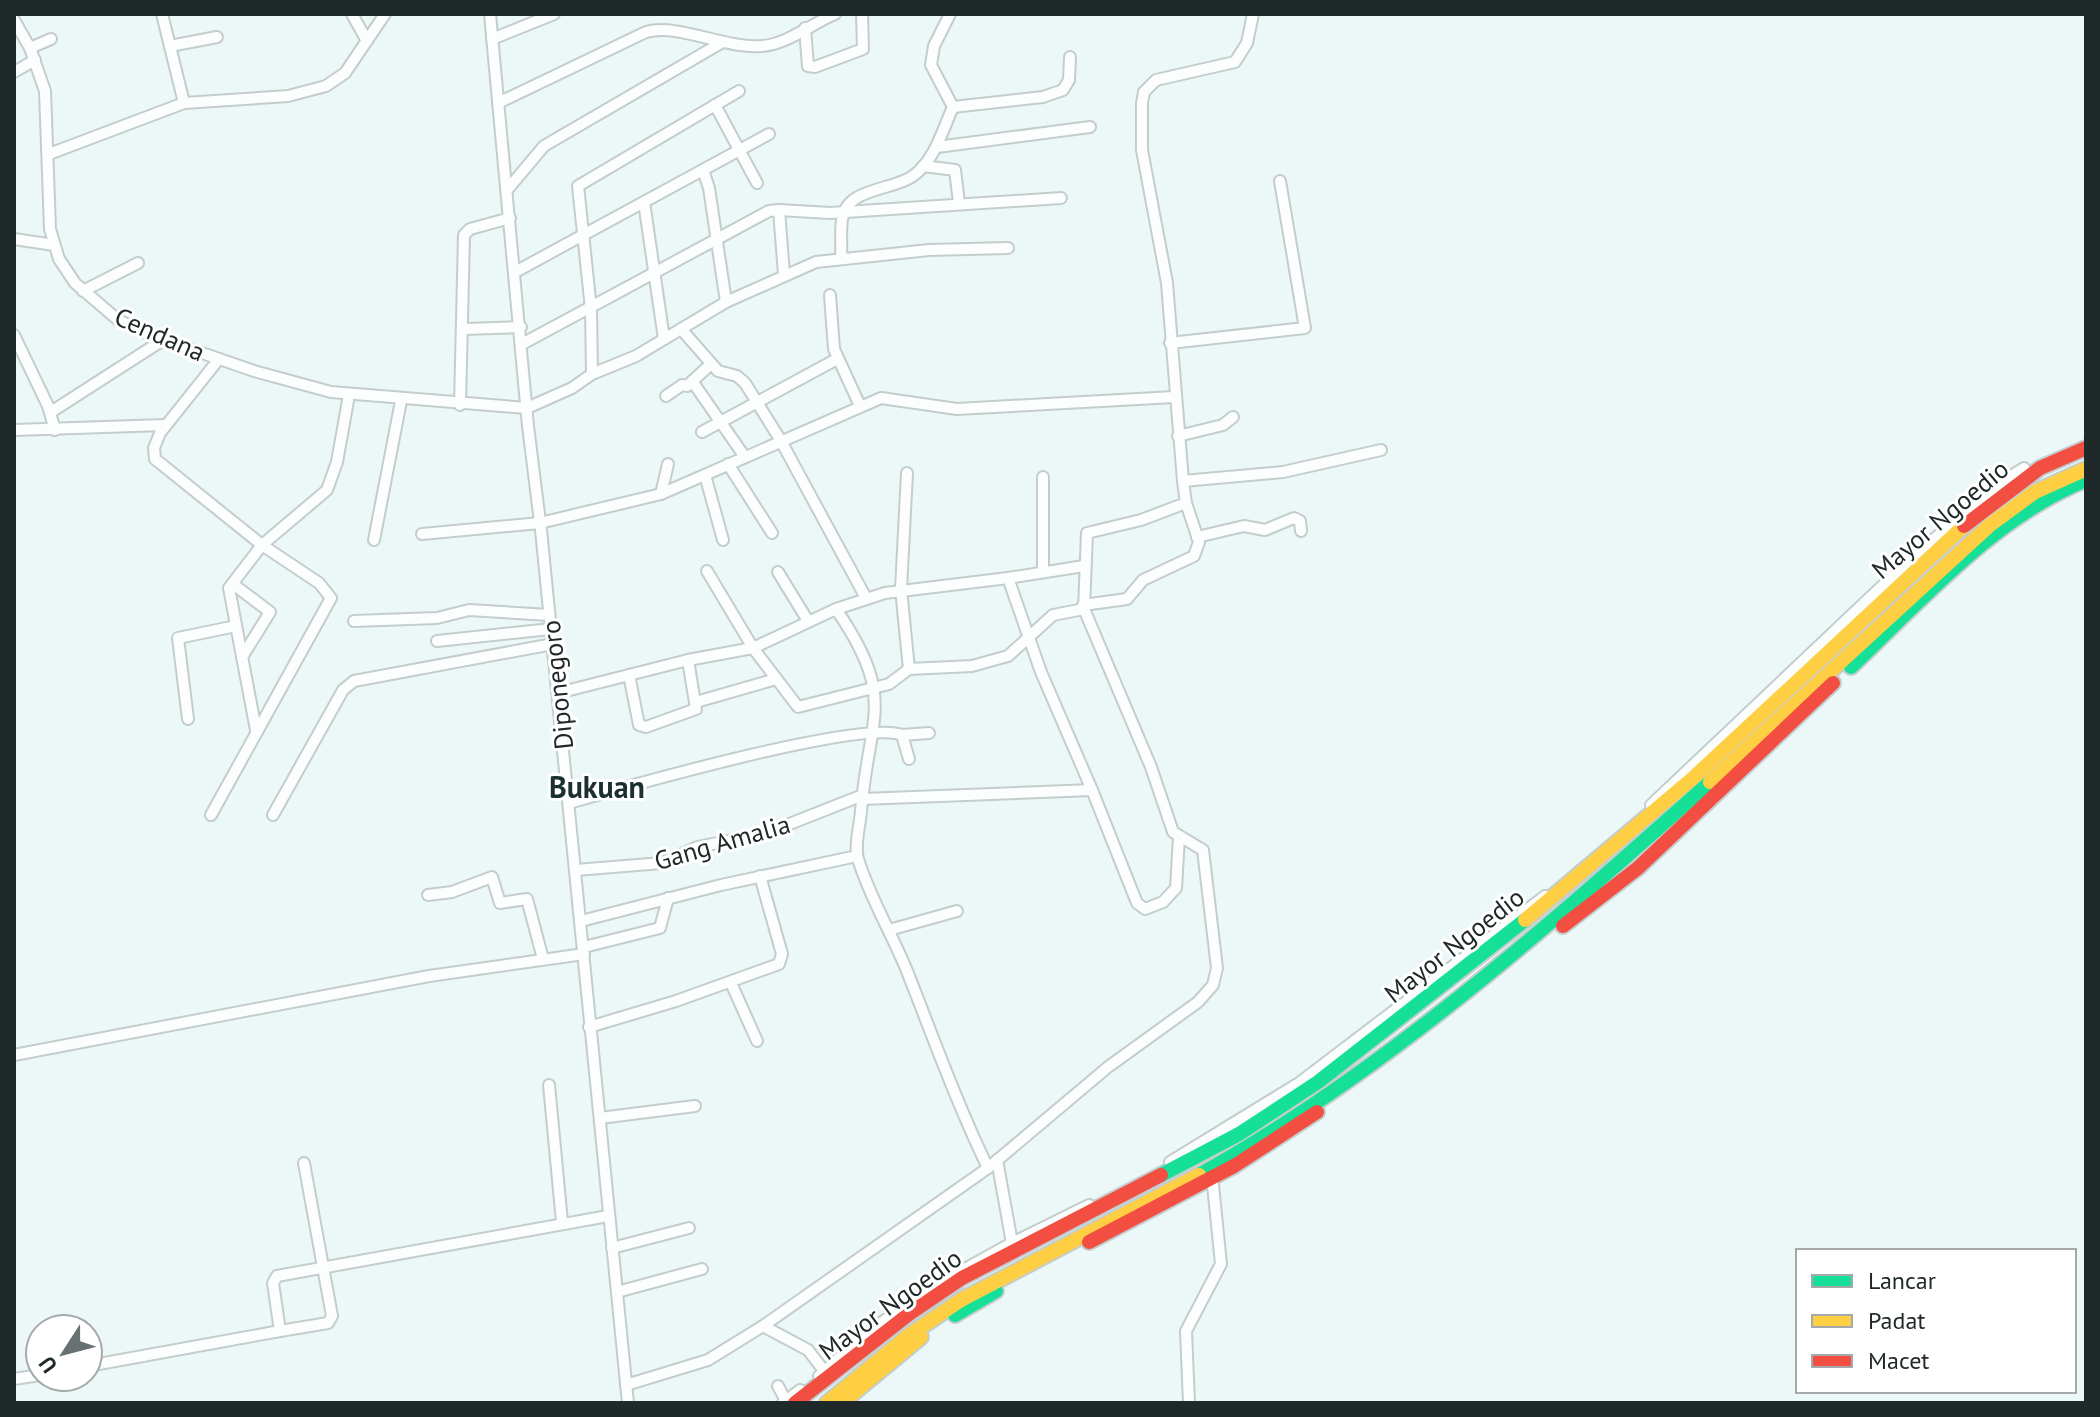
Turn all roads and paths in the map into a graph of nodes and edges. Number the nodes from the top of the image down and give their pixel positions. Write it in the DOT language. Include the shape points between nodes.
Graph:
graph roads {
  1 [pos="162,14"];
  2 [pos="352,14"];
  3 [pos="385,14"];
  4 [pos="490,14"];
  5 [pos="554,14"];
  6 [pos="835,14"];
  7 [pos="862,14"];
  8 [pos="950,14"];
  9 [pos="1253,14"];
  10 [pos="14,20"];
  11 [pos="805,28"];
  12 [pos="217,37"];
  13 [pos="51,39"];
  14 [pos="492,39"];
  15 [pos="367,41"];
  16 [pos="721,43"];
  17 [pos="170,46"];
  18 [pos="30,48"];
  19 [pos="1070,57"];
  20 [pos="35,60"];
  21 [pos="14,72"];
  22 [pos="739,91"];
  23 [pos="184,103"];
  24 [pos="498,103"];
  25 [pos="715,105"];
  26 [pos="953,107"];
  27 [pos="1090,127"];
  28 [pos="769,134"];
  29 [pos="937,147"];
  30 [pos="740,150"];
  31 [pos="49,154"];
  32 [pos="923,166"];
  33 [pos="703,170"];
  34 [pos="1280,181"];
  35 [pos="757,183"];
  36 [pos="507,190"];
  37 [pos="1061,198"];
  38 [pos="644,202"];
  39 [pos="959,203"];
  40 [pos="779,210"];
  41 [pos="845,211"];
  42 [pos="510,218"];
  43 [pos="583,235"];
  44 [pos="14,239"];
  45 [pos="714,240"];
  46 [pos="54,245"];
  47 [pos="1008,248"];
  48 [pos="841,257"];
  49 [pos="138,263"];
  50 [pos="515,272"];
  51 [pos="652,274"];
  52 [pos="784,274"];
  53 [pos="83,291"];
  54 [pos="830,295"];
  55 [pos="726,302"];
  56 [pos="591,309"];
  57 [pos="521,327"];
  58 [pos="464,329"];
  59 [pos="681,329"];
  60 [pos="14,335"];
  61 [pos="664,339"];
  62 [pos="163,340"];
  63 [pos="1170,343"];
  64 [pos="522,344"];
  65 [pos="219,359"];
  66 [pos="837,359"];
  67 [pos="711,364"];
  68 [pos="592,374"];
  69 [pos="692,381"];
  70 [pos="349,395"];
  71 [pos="666,396"];
  72 [pos="1174,397"];
  73 [pos="401,401"];
  74 [pos="756,403"];
  75 [pos="460,405"];
  76 [pos="860,406"];
  77 [pos="527,408"];
  78 [pos="51,412"];
  79 [pos="1233,417"];
  80 [pos="723,421"];
  81 [pos="165,425"];
  82 [pos="14,430"];
  83 [pos="55,430"];
  84 [pos="702,432"];
  85 [pos="1178,436"];
  86 [pos="781,441"];
  87 [pos="2086,448"];
  88 [pos="1381,450"];
  89 [pos="745,457"];
  90 [pos="668,464"];
  91 [pos="728,464"];
  92 [pos="2024,468"];
  93 [pos="2086,469"];
  94 [pos="907,473"];
  95 [pos="705,475"];
  96 [pos="1043,477"];
  97 [pos="2086,480"];
  98 [pos="1183,481"];
  99 [pos="661,494"];
  100 [pos="1186,503"];
  101 [pos="540,523"];
  102 [pos="1301,531"];
  103 [pos="772,533"];
  104 [pos="422,534"];
  105 [pos="1197,537"];
  106 [pos="374,540"];
  107 [pos="723,540"];
  108 [pos="262,545"];
  109 [pos="1084,566"];
  110 [pos="707,571"];
  111 [pos="778,572"];
  112 [pos="1043,572"];
  113 [pos="1008,578"];
  114 [pos="233,584"];
  115 [pos="901,589"];
  116 [pos="866,598"];
  117 [pos="1084,607"];
  118 [pos="836,609"];
  119 [pos="549,615"];
  120 [pos="354,621"];
  121 [pos="808,621"];
  122 [pos="236,626"];
  123 [pos="551,629"];
  124 [pos="1030,639"];
  125 [pos="437,641"];
  126 [pos="553,644"];
  127 [pos="753,648"];
  128 [pos="242,657"];
  129 [pos="688,660"];
  130 [pos="909,669"];
  131 [pos="629,675"];
  132 [pos="776,679"];
  133 [pos="876,687"];
  134 [pos="558,693"];
  135 [pos="696,702"];
  136 [pos="188,719"];
  137 [pos="256,730"];
  138 [pos="875,733"];
  139 [pos="929,733"];
  140 [pos="902,735"];
  141 [pos="909,759"];
  142 [pos="1092,790"];
  143 [pos="862,797"];
  144 [pos="569,803"];
  145 [pos="211,815"];
  146 [pos="273,815"];
  147 [pos="1179,837"];
  148 [pos="857,856"];
  149 [pos="576,870"];
  150 [pos="760,876"];
  151 [pos="428,895"];
  152 [pos="668,898"];
  153 [pos="957,911"];
  154 [pos="581,921"];
  155 [pos="889,930"];
  156 [pos="584,950"];
  157 [pos="543,959"];
  158 [pos="731,983"];
  159 [pos="589,1027"];
  160 [pos="757,1041"];
  161 [pos="14,1055"];
  162 [pos="549,1085"];
  163 [pos="695,1106"];
  164 [pos="600,1118"];
  165 [pos="997,1160"];
  166 [pos="304,1163"];
  167 [pos="988,1168"];
  168 [pos="1212,1174"];
  169 [pos="608,1216"];
  170 [pos="562,1222"];
  171 [pos="689,1228"];
  172 [pos="1010,1234"];
  173 [pos="612,1248"];
  174 [pos="324,1266"];
  175 [pos="702,1269"];
  176 [pos="617,1292"];
  177 [pos="763,1326"];
  178 [pos="280,1331"];
  179 [pos="104,1363"];
  180 [pos="824,1370"];
  181 [pos="626,1385"];
  182 [pos="784,1397"];
  183 [pos="628,1403"];
  184 [pos="827,1403"];
  185 [pos="841,1403"];
  186 [pos="1189,1403"];
  1 -- 17 [label="street"];
  2 -- 15 [label="street"];
  3 -- 15 [label="street"];
  4 -- 14 [label="street, Diponegoro"];
  5 -- 14 [label="street"];
  6 -- 11 [label="street"];
  7 -- 11 [label="street" via="863,49 815,67 808,66"];
  8 -- 26 [label="street" via="931,65"];
  9 -- 63 [label="street" via="1247,43 1235,62 1156,80 1144,92 1142,150 1167,283"];
  10 -- 18 [label="street, Cendana"];
  11 -- 16 [label="street" via="764,46"];
  12 -- 17 [label="street"];
  13 -- 18 [label="street"];
  14 -- 24 [label="street, Diponegoro"];
  15 -- 23 [label="street" via="345,73 316,90"];
  16 -- 24 [label="street" via="654,30"];
  16 -- 36 [label="street" via="544,146"];
  17 -- 23 [label="street"];
  18 -- 20 [label="street, Cendana"];
  19 -- 26 [label="street" via="1063,90"];
  20 -- 21 [label="street"];
  20 -- 31 [label="street, Cendana" via="47,100"];
  22 -- 25 [label="street"];
  23 -- 31 [label="street"];
  24 -- 36 [label="street, Diponegoro"];
  25 -- 30 [label="street"];
  25 -- 43 [label="street" via="580,183"];
  26 -- 29 [label="street"];
  27 -- 29 [label="street"];
  28 -- 30 [label="street"];
  29 -- 32 [label="street"];
  30 -- 33 [label="street"];
  30 -- 35 [label="street"];
  31 -- 46 [label="street, Cendana"];
  32 -- 39 [label="street" via="955,170"];
  32 -- 41 [label="street" via="907,179 864,194"];
  33 -- 38 [label="street"];
  33 -- 45 [label="street"];
  34 -- 63 [label="street" via="1305,328"];
  36 -- 42 [label="street, Diponegoro"];
  37 -- 39 [label="street"];
  38 -- 43 [label="street"];
  38 -- 51 [label="street"];
  39 -- 41 [label="street"];
  40 -- 41 [label="street"];
  40 -- 45 [label="street"];
  40 -- 52 [label="street"];
  41 -- 48 [label="street"];
  42 -- 50 [label="street, Diponegoro"];
  42 -- 58 [label="street" via="465,232"];
  43 -- 50 [label="street"];
  43 -- 56 [label="street"];
  44 -- 46 [label="street"];
  45 -- 51 [label="street"];
  45 -- 55 [label="street"];
  46 -- 53 [label="street, Cendana" via="68,275"];
  47 -- 48 [label="street"];
  48 -- 52 [label="street"];
  49 -- 53 [label="street"];
  50 -- 57 [label="street, Diponegoro"];
  51 -- 56 [label="street"];
  51 -- 61 [label="street"];
  52 -- 55 [label="street"];
  53 -- 62 [label="street, Cendana" via="118,320"];
  54 -- 66 [label="street"];
  55 -- 59 [label="street"];
  56 -- 64 [label="street"];
  56 -- 68 [label="street"];
  57 -- 58 [label="street"];
  57 -- 64 [label="street, Diponegoro"];
  58 -- 75 [label="street"];
  59 -- 61 [label="street"];
  59 -- 67 [label="street"];
  60 -- 78 [label="street"];
  61 -- 68 [label="street"];
  62 -- 65 [label="street, Cendana"];
  62 -- 78 [label="street"];
  63 -- 72 [label="street"];
  64 -- 77 [label="street, Diponegoro"];
  65 -- 70 [label="street, Cendana"];
  65 -- 81 [label="street"];
  66 -- 74 [label="street"];
  66 -- 76 [label="street"];
  67 -- 69 [label="street"];
  67 -- 74 [label="street" via="741,379"];
  68 -- 77 [label="street"];
  69 -- 71 [label="street"];
  69 -- 80 [label="street"];
  70 -- 73 [label="street, Cendana"];
  70 -- 108 [label="street" via="327,490"];
  72 -- 76 [label="street" via="957,409 881,398"];
  72 -- 85 [label="street"];
  73 -- 75 [label="street, Cendana"];
  73 -- 106 [label="street"];
  74 -- 80 [label="street"];
  74 -- 86 [label="street"];
  75 -- 77 [label="street, Cendana"];
  76 -- 86 [label="street"];
  77 -- 101 [label="street, Diponegoro"];
  78 -- 83 [label="street"];
  79 -- 85 [label="street" via="1223,425"];
  80 -- 84 [label="street"];
  80 -- 89 [label="street"];
  81 -- 83 [label="street"];
  81 -- 108 [label="street" via="154,448 157,463"];
  82 -- 83 [label="street"];
  85 -- 98 [label="street"];
  86 -- 89 [label="street"];
  86 -- 116 [label="street"];
  87 -- 182 [label="street, Mayor Ngoedio" via="2040,468 1977,514 1681,788 1536,912 1318,1082 1239,1134 962,1278"];
  88 -- 98 [label="street" via="1283,472"];
  89 -- 91 [label="street"];
  90 -- 99 [label="street"];
  91 -- 95 [label="street"];
  91 -- 103 [label="street"];
  92 -- 172 [label="street" via="1915,555 1636,820 1299,1083 1196,1148"];
  93 -- 168 [label="street, Mayor Ngoedio" via="2035,492 1990,525 1549,926"];
  94 -- 115 [label="street"];
  95 -- 99 [label="street"];
  95 -- 107 [label="street"];
  96 -- 112 [label="street"];
  97 -- 168 [label="street" via="2022,515 1948,578 1638,868 1278,1141"];
  98 -- 100 [label="street"];
  99 -- 101 [label="street"];
  100 -- 105 [label="street"];
  100 -- 109 [label="street" via="1089,531"];
  101 -- 104 [label="street"];
  101 -- 119 [label="street, Diponegoro"];
  102 -- 105 [label="street" via="1294,518 1265,530 1244,526"];
  105 -- 117 [label="street" via="1194,556 1143,580 1127,599"];
  108 -- 114 [label="street"];
  108 -- 137 [label="street" via="319,583 331,598"];
  109 -- 112 [label="street"];
  109 -- 117 [label="street"];
  110 -- 127 [label="street"];
  111 -- 121 [label="street"];
  112 -- 113 [label="street"];
  113 -- 115 [label="street"];
  113 -- 124 [label="street"];
  114 -- 122 [label="street" via="229,590"];
  114 -- 128 [label="street" via="270,611"];
  115 -- 116 [label="street"];
  115 -- 130 [label="street"];
  116 -- 118 [label="street"];
  117 -- 124 [label="street" via="1053,615"];
  117 -- 147 [label="street"];
  118 -- 121 [label="street"];
  118 -- 133 [label="street" via="863,651"];
  119 -- 120 [label="street" via="469,610 437,618"];
  119 -- 123 [label="street, Diponegoro"];
  121 -- 127 [label="street"];
  122 -- 128 [label="street"];
  122 -- 136 [label="street" via="178,638"];
  123 -- 125 [label="street"];
  123 -- 126 [label="street, Diponegoro"];
  124 -- 130 [label="street" via="987,663"];
  124 -- 142 [label="street"];
  126 -- 134 [label="street, Diponegoro"];
  126 -- 146 [label="street" via="354,681 343,690"];
  127 -- 129 [label="street"];
  127 -- 132 [label="street"];
  128 -- 137 [label="street"];
  129 -- 131 [label="street"];
  129 -- 135 [label="street"];
  130 -- 133 [label="street"];
  131 -- 134 [label="street"];
  131 -- 135 [label="street" via="635,716 643,727 694,711"];
  132 -- 133 [label="street" via="798,707"];
  132 -- 135 [label="street"];
  133 -- 138 [label="street"];
  134 -- 144 [label="street, Diponegoro"];
  137 -- 145 [label="street"];
  138 -- 140 [label="street"];
  138 -- 143 [label="street"];
  138 -- 144 [label="street" via="751,756"];
  139 -- 140 [label="street"];
  140 -- 141 [label="street"];
  142 -- 143 [label="street, Gang Amalia"];
  142 -- 147 [label="street" via="1142,908 1163,902 1176,888"];
  143 -- 148 [label="street"];
  143 -- 149 [label="street, Gang Amalia" via="764,834 697,847 662,863"];
  144 -- 149 [label="street, Diponegoro"];
  147 -- 165 [label="street" via="1197,843 1204,854 1217,957 1213,985"];
  148 -- 150 [label="street"];
  148 -- 155 [label="street"];
  149 -- 154 [label="street, Diponegoro"];
  150 -- 152 [label="street"];
  150 -- 158 [label="street" via="782,958 775,966"];
  151 -- 157 [label="street" via="492,877 500,902 527,899"];
  152 -- 154 [label="street"];
  152 -- 156 [label="street" via="660,928"];
  153 -- 155 [label="street"];
  154 -- 156 [label="street, Diponegoro"];
  155 -- 167 [label="street" via="947,1080"];
  156 -- 157 [label="street"];
  156 -- 159 [label="street, Diponegoro"];
  157 -- 161 [label="street"];
  158 -- 159 [label="street"];
  158 -- 160 [label="street"];
  159 -- 164 [label="street, Diponegoro"];
  162 -- 170 [label="street"];
  163 -- 164 [label="street"];
  164 -- 169 [label="street, Diponegoro"];
  165 -- 167 [label="street"];
  165 -- 172 [label="street"];
  166 -- 174 [label="street"];
  167 -- 177 [label="street"];
  168 -- 184 [label="street, Mayor Ngoedio" via="958,1302 906,1337"];
  168 -- 185 [label="street" via="963,1310 914,1342"];
  168 -- 186 [label="street" via="1221,1264 1186,1331"];
  169 -- 170 [label="street"];
  169 -- 173 [label="street, Diponegoro"];
  170 -- 174 [label="street"];
  171 -- 173 [label="street"];
  172 -- 180 [label="street" via="872,1329"];
  173 -- 176 [label="street, Diponegoro"];
  174 -- 178 [label="street" via="274,1279"];
  174 -- 178 [label="street" via="330,1322"];
  175 -- 176 [label="street"];
  176 -- 181 [label="street, Diponegoro"];
  177 -- 180 [label="street" via="813,1355"];
  177 -- 181 [label="street" via="708,1360"];
  178 -- 179 [label="street"];
  180 -- 182 [label="street"];
  181 -- 183 [label="street, Diponegoro"];
}
